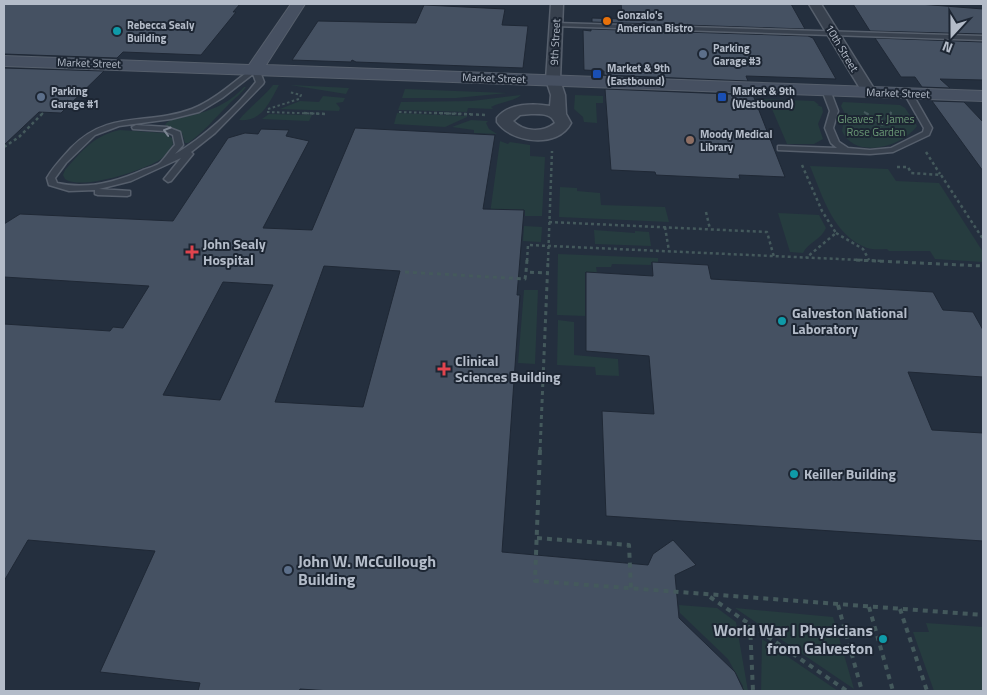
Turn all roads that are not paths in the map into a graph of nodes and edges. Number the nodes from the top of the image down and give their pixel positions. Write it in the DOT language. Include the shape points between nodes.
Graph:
graph roads {
  1 [pos="298,4"];
  2 [pos="557,4"];
  3 [pos="815,4"];
  4 [pos="556,25"];
  5 [pos="834,34"];
  6 [pos="983,38"];
  7 [pos="4,60"];
  8 [pos="255,69"];
  9 [pos="554,80"];
  10 [pos="826,90"];
  11 [pos="869,92"];
  12 [pos="908,93"];
  13 [pos="983,96"];
  14 [pos="531,109"];
  15 [pos="558,114"];
  16 [pos="113,126"];
  17 [pos="197,144"];
  18 [pos="781,148"];
  19 [pos="851,151"];
  20 [pos="161,166"];
  21 [pos="168,179"];
  22 [pos="81,191"];
  23 [pos="127,194"];
  1 -- 8 [label="main road"];
  2 -- 4 [label="street, 9th Street"];
  3 -- 5 [label="street, 10th Street"];
  4 -- 5 [label="lane"];
  4 -- 9 [label="street, 9th Street"];
  5 -- 6 [label="lane"];
  5 -- 11 [label="street, 10th Street"];
  7 -- 8 [label="main road, Market Street"];
  8 -- 9 [label="main road, Market Street"];
  8 -- 16 [label="lane" via="225,94 194,110"];
  8 -- 17 [label="lane" via="260,82 250,96"];
  9 -- 10 [label="main road, Market Street"];
  9 -- 14 [label="street, 9th Street" via="539,103"];
  9 -- 15 [label="street, 9th Street"];
  10 -- 11 [label="main road, Market Street"];
  10 -- 19 [label="lane" via="834,111 829,128 837,145"];
  11 -- 12 [label="main road, Market Street"];
  12 -- 13 [label="main road, Market Street"];
  12 -- 19 [label="lane" via="928,128 926,133 893,150"];
  14 -- 15 [label="street, 9th Street"];
  14 -- 15 [label="street, 9th Street" via="510,114 505,122 520,133 548,134 561,127 563,123"];
  20 -- 16 [label="lane, one-way" via="178,145 177,134 166,129"];
  16 -- 22 [label="lane" via="87,137 50,178 53,185"];
  17 -- 20 [label="lane"];
  17 -- 21 [label="lane"];
  18 -- 19 [label="lane"];
  20 -- 22 [label="lane" via="108,186"];
  22 -- 23 [label="lane"];
}
